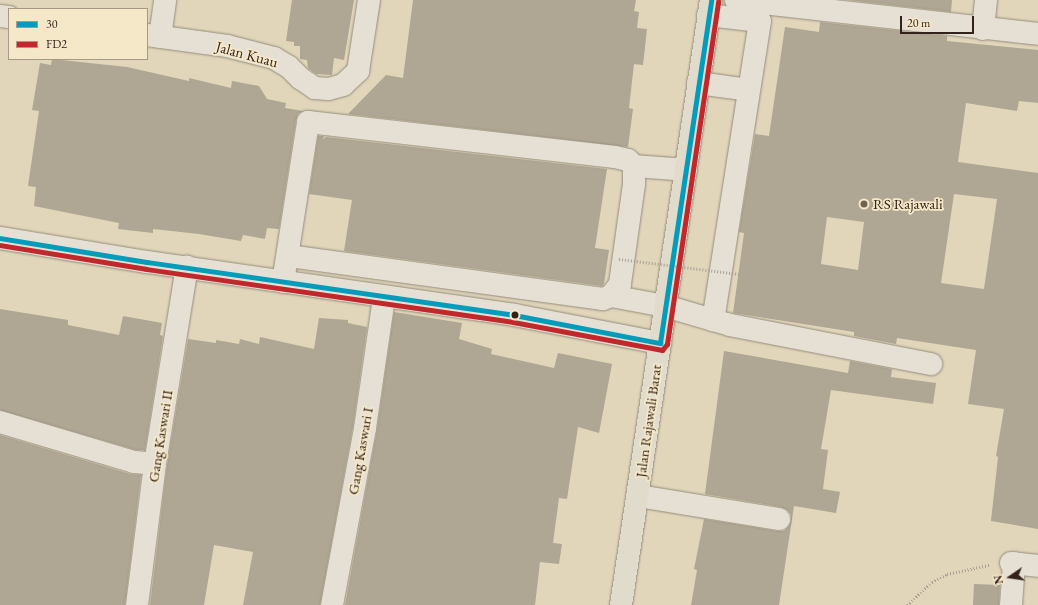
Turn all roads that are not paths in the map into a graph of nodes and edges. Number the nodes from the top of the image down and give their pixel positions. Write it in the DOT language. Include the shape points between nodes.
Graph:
graph roads {
  1 [pos="165,0"];
  2 [pos="369,0"];
  3 [pos="736,0"];
  4 [pos="986,0"];
  5 [pos="710,8"];
  6 [pos="983,29"];
  7 [pos="1038,34"];
  8 [pos="153,36"];
  9 [pos="698,83"];
  10 [pos="749,90"];
  11 [pos="634,166"];
  12 [pos="686,170"];
  13 [pos="0,238"];
  14 [pos="288,256"];
  15 [pos="187,267"];
  16 [pos="283,282"];
  17 [pos="384,296"];
  18 [pos="611,296"];
  19 [pos="665,306"];
  20 [pos="713,320"];
  21 [pos="660,343"];
  22 [pos="931,364"];
  23 [pos="0,422"];
  24 [pos="154,464"];
  25 [pos="638,496"];
  26 [pos="779,520"];
  27 [pos="1038,566"];
  28 [pos="137,605"];
  29 [pos="332,605"];
  30 [pos="621,605"];
  31 [pos="1011,605"];
  1 -- 8 [label="street"];
  2 -- 8 [label="street, Jalan Kuau" via="358,71 343,85 329,89 315,88 274,58 227,46"];
  3 -- 6 [label="street"];
  4 -- 6 [label="street"];
  5 -- 9 [label="highway, Jalan Rajawali Barat"];
  5 -- 10 [label="street" via="760,21"];
  6 -- 7 [label="street"];
  9 -- 10 [label="street"];
  9 -- 12 [label="highway, Jalan Rajawali Barat"];
  10 -- 20 [label="street"];
  11 -- 12 [label="street"];
  11 -- 14 [label="street" via="628,160 615,157 308,122"];
  11 -- 18 [label="street" via="634,184 620,284"];
  12 -- 19 [label="highway, Jalan Rajawali Barat"];
  13 -- 15 [label="street"];
  14 -- 16 [label="street"];
  14 -- 18 [label="street" via="593,299"];
  15 -- 16 [label="street"];
  15 -- 24 [label="street, Gang Kaswari II"];
  16 -- 17 [label="street"];
  17 -- 21 [label="street" via="514,315"];
  17 -- 29 [label="street, Gang Kaswari I" via="365,428"];
  18 -- 19 [label="street"];
  19 -- 20 [label="street"];
  19 -- 21 [label="highway, Jalan Rajawali Barat"];
  20 -- 22 [label="street"];
  21 -- 25 [label="highway, Jalan Rajawali Barat"];
  23 -- 24 [label="street" via="134,462"];
  24 -- 28 [label="street, Gang Kaswari II"];
  25 -- 26 [label="street"];
  25 -- 30 [label="highway, Jalan Rajawali Barat"];
  27 -- 31 [label="street" via="1013,563"];
}
